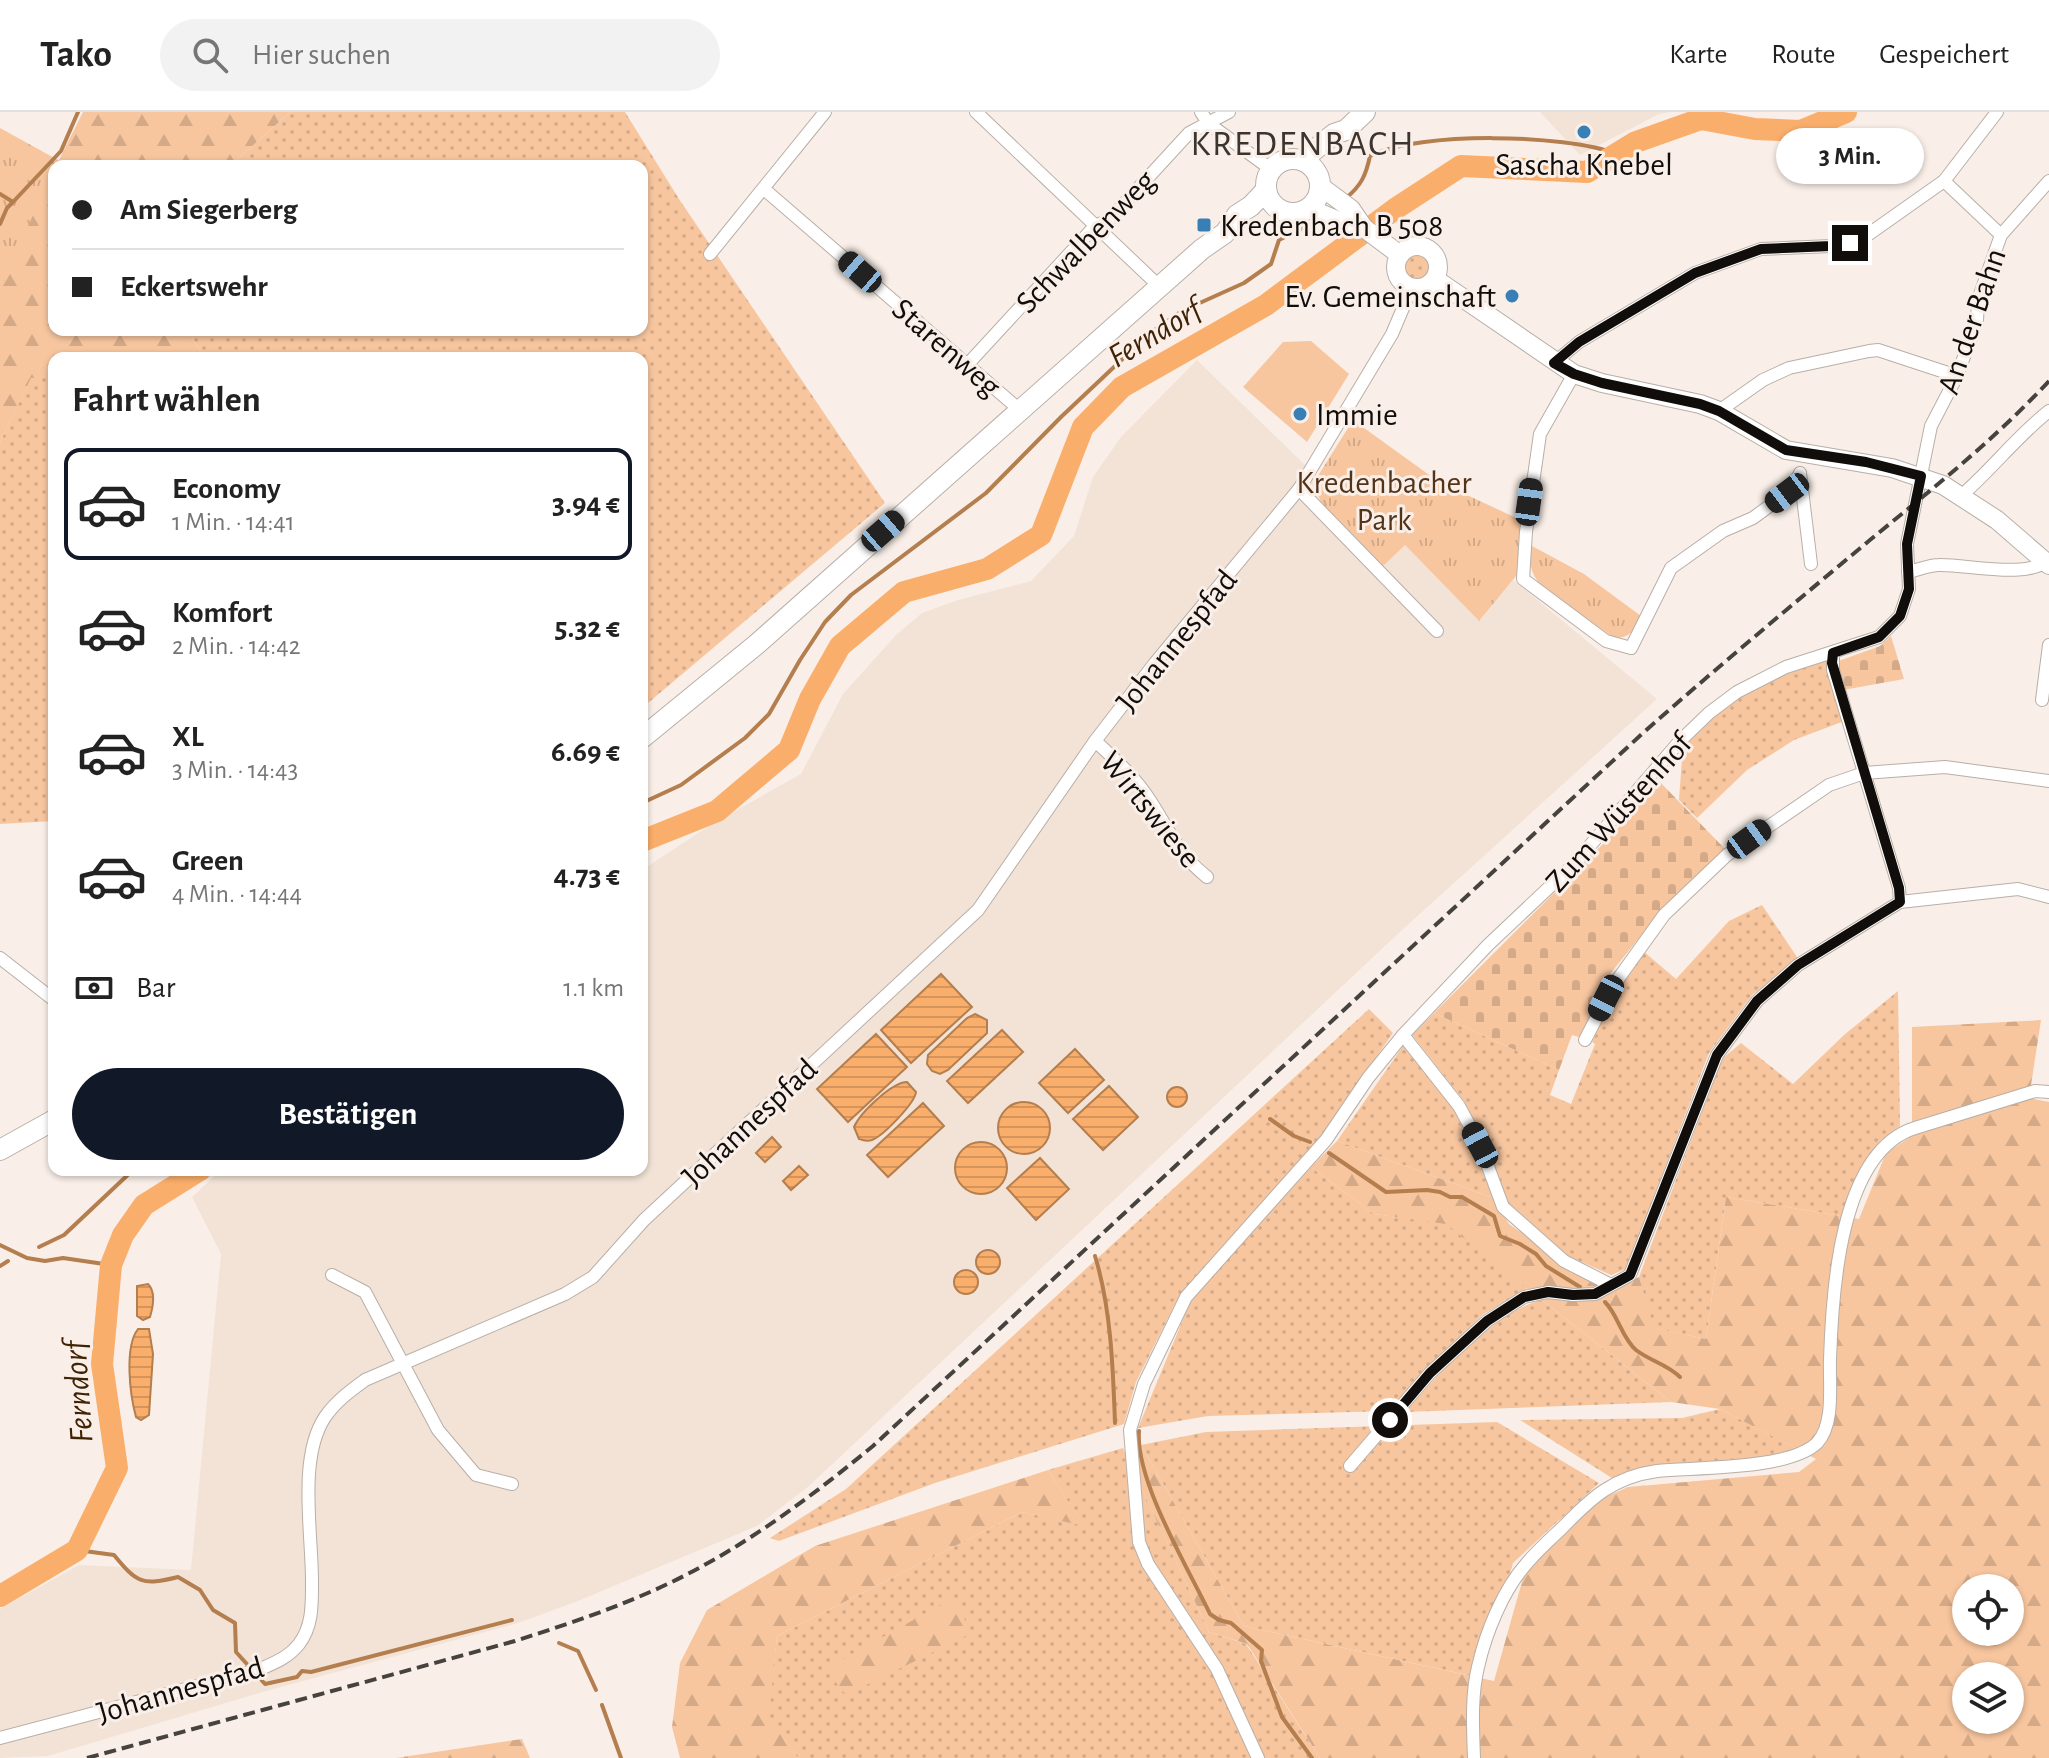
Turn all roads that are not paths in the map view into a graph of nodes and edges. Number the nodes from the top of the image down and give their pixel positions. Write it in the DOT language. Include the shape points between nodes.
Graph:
graph roads {
  1 [pos="825,112"];
  2 [pos="976,112"];
  3 [pos="1201,112"];
  4 [pos="1229,112"];
  5 [pos="1365,112"];
  6 [pos="1997,112"];
  7 [pos="1209,124"];
  8 [pos="1313,173"];
  9 [pos="1269,180"];
  10 [pos="1944,181"];
  11 [pos="2049,181"];
  12 [pos="764,189"];
  13 [pos="1279,208"];
  14 [pos="1308,208"];
  15 [pos="1095,226"];
  16 [pos="1364,228"];
  17 [pos="1225,233"];
  18 [pos="2001,235"];
  19 [pos="710,254"];
  20 [pos="1400,255"];
  21 [pos="1435,279"];
  22 [pos="1160,287"];
  23 [pos="1412,287"];
  24 [pos="1554,363"];
  25 [pos="967,365"];
  26 [pos="1574,374"];
  27 [pos="1957,376"];
  28 [pos="1021,411"];
  29 [pos="1719,411"];
  30 [pos="2049,411"];
  31 [pos="1802,454"];
  32 [pos="1800,474"];
  33 [pos="1921,476"];
  34 [pos="1299,489"];
  35 [pos="1962,495"];
  36 [pos="2048,562"];
  37 [pos="1811,564"];
  38 [pos="1908,572"];
  39 [pos="1437,631"];
  40 [pos="2049,645"];
  41 [pos="1833,653"];
  42 [pos="2042,700"];
  43 [pos="648,733"];
  44 [pos="1095,741"];
  45 [pos="1864,773"];
  46 [pos="2049,781"];
  47 [pos="1207,877"];
  48 [pos="2049,897"];
  49 [pos="1900,902"];
  50 [pos="0,958"];
  51 [pos="48,995"];
  52 [pos="1403,1035"];
  53 [pos="1585,1040"];
  54 [pos="2049,1092"];
  55 [pos="48,1123"];
  56 [pos="0,1150"];
  57 [pos="332,1275"];
  58 [pos="1611,1285"];
  59 [pos="404,1362"];
  60 [pos="1350,1466"];
  61 [pos="512,1484"];
  62 [pos="0,1738"];
  63 [pos="1258,1758"];
  64 [pos="1474,1758"];
  1 -- 12 [label="street"];
  2 -- 15 [label="street"];
  3 -- 7 [label="street"];
  4 -- 7 [label="street, Schwalbenweg"];
  5 -- 8 [label="main road"];
  6 -- 10 [label="street"];
  7 -- 9 [label="street"];
  7 -- 15 [label="street, Schwalbenweg" via="1189,133 1109,220"];
  8 -- 9 [label="main road" via="1284,160"];
  8 -- 14 [label="main road" via="1314,202"];
  8 -- 16 [label="main road"];
  9 -- 13 [label="main road" via="1270,199"];
  9 -- 17 [label="main road"];
  10 -- 18 [label="street"];
  10 -- 24 [label="street" via="1850,243 1761,249 1695,273 1579,342"];
  11 -- 18 [label="street, An der Bahn"];
  12 -- 19 [label="street"];
  12 -- 25 [label="street, Starenweg"];
  13 -- 14 [label="main road" via="1292,213"];
  13 -- 17 [label="main road"];
  14 -- 16 [label="main road"];
  15 -- 22 [label="street"];
  15 -- 25 [label="street, Schwalbenweg"];
  16 -- 20 [label="main road"];
  17 -- 22 [label="main road"];
  18 -- 27 [label="street, An der Bahn"];
  20 -- 21 [label="main road" via="1414,246 1429,249 1438,264"];
  20 -- 23 [label="main road" via="1397,274"];
  21 -- 23 [label="main road"];
  21 -- 24 [label="main road"];
  22 -- 28 [label="main road"];
  23 -- 34 [label="street, Johannespfad" via="1392,334"];
  24 -- 26 [label="main road"];
  25 -- 28 [label="street, Starenweg"];
  26 -- 29 [label="main road"];
  26 -- 32 [label="street" via="1540,434 1523,579 1606,641 1631,648 1671,568 1723,531 1753,518 1787,493"];
  27 -- 29 [label="street" via="1869,351 1789,368"];
  27 -- 33 [label="street, An der Bahn" via="1931,426"];
  28 -- 43 [label="main road"];
  29 -- 31 [label="main road" via="1771,443"];
  30 -- 35 [label="street"];
  31 -- 32 [label="street"];
  31 -- 33 [label="main road"];
  32 -- 37 [label="street"];
  33 -- 35 [label="main road"];
  33 -- 38 [label="street, Zum Wüstenhof" via="1907,544"];
  34 -- 39 [label="street"];
  34 -- 44 [label="street, Johannespfad"];
  35 -- 36 [label="main road"];
  36 -- 38 [label="street" via="2021,569 1937,565"];
  38 -- 41 [label="street, Zum Wüstenhof" via="1909,589 1900,616 1879,637"];
  40 -- 42 [label="street"];
  41 -- 45 [label="street" via="1833,670"];
  41 -- 52 [label="street, Zum Wüstenhof" via="1786,667 1709,713 1575,863"];
  44 -- 47 [label="street, Wirtswiese" via="1131,774 1186,861"];
  44 -- 59 [label="street, Johannespfad" via="978,910 644,1220 593,1277 565,1294"];
  45 -- 46 [label="street" via="1945,767"];
  45 -- 49 [label="street"];
  45 -- 53 [label="street" via="1829,785 1793,807 1727,855 1664,915 1613,986"];
  48 -- 49 [label="street" via="2018,889"];
  49 -- 58 [label="street" via="1798,965 1757,1001 1717,1055 1630,1275"];
  50 -- 51 [label="street"];
  52 -- 58 [label="street" via="1459,1106 1503,1207 1564,1261"];
  52 -- 63 [label="street, Zum Wüstenhof" via="1326,1140 1186,1297 1144,1384 1130,1430 1139,1542 1217,1669"];
  54 -- 64 [label="street" via="2035,1091 1915,1128 1885,1145 1856,1195 1840,1244 1828,1417 1822,1436 1790,1456 1639,1474 1593,1496 1525,1565 1494,1619 1476,1677"];
  55 -- 56 [label="main road"];
  57 -- 59 [label="street" via="365,1292"];
  58 -- 60 [label="street" via="1595,1294 1524,1297 1487,1321 1430,1373"];
  59 -- 61 [label="street" via="438,1430 476,1475"];
  59 -- 62 [label="street, Johannespfad" via="343,1395 313,1443 312,1616 300,1643 283,1660"];
}
